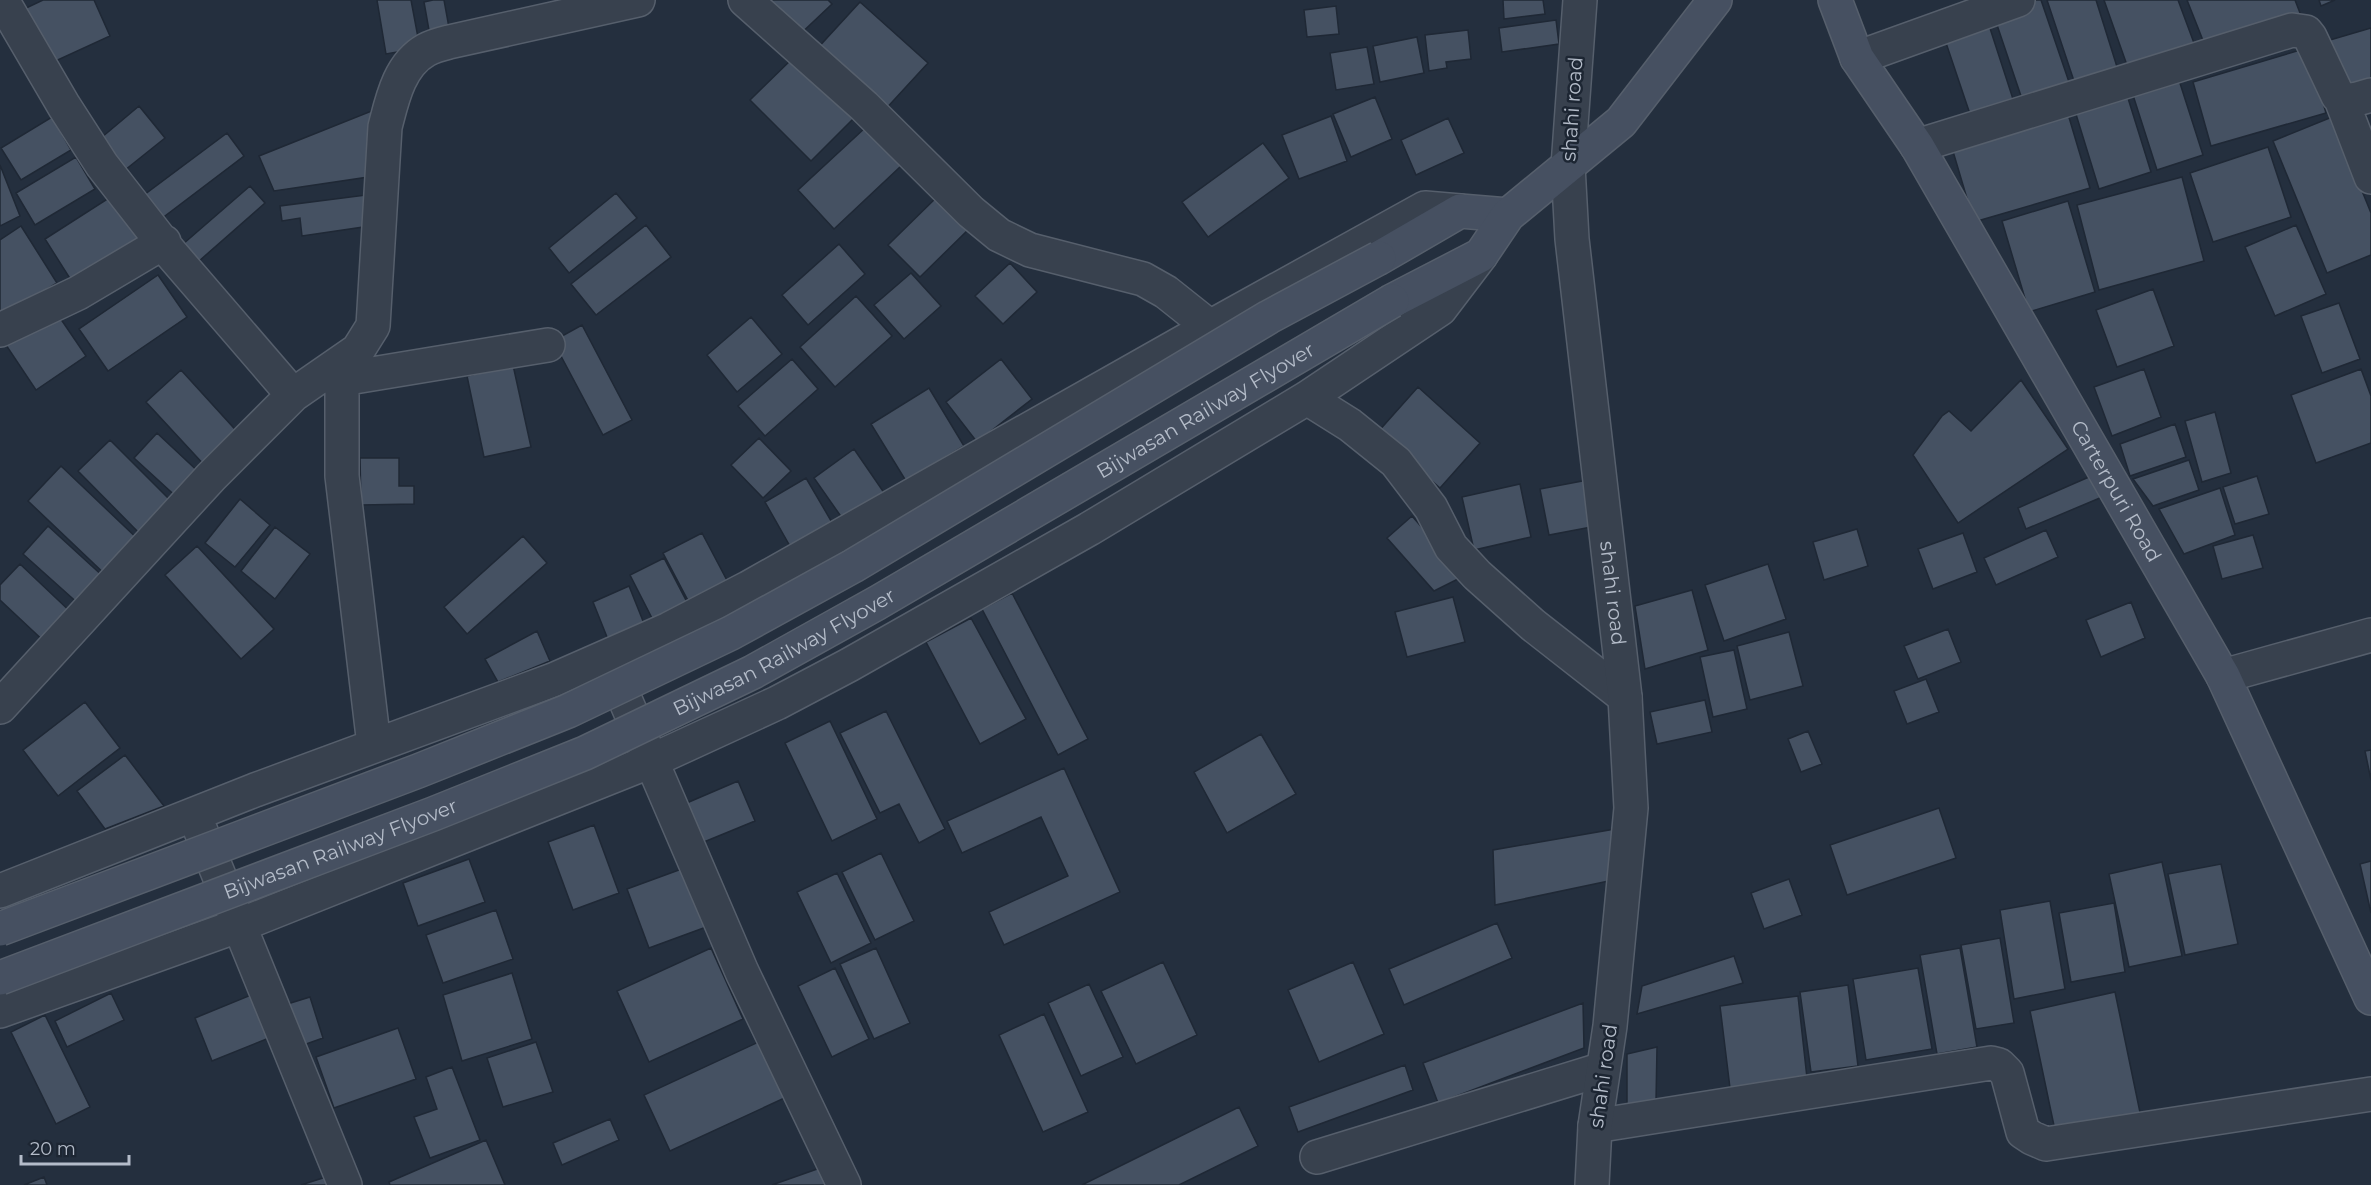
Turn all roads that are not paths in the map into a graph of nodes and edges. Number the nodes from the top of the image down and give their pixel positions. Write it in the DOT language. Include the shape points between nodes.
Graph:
graph roads {
  1 [pos="2,0"];
  2 [pos="638,0"];
  3 [pos="745,0"];
  4 [pos="1580,0"];
  5 [pos="1715,0"];
  6 [pos="1835,0"];
  7 [pos="2018,0"];
  8 [pos="521,12"];
  9 [pos="1857,58"];
  10 [pos="2356,97"];
  11 [pos="1917,146"];
  12 [pos="1568,166"];
  13 [pos="2371,177"];
  14 [pos="1460,211"];
  15 [pos="1508,215"];
  16 [pos="164,242"];
  17 [pos="1481,255"];
  18 [pos="1210,327"];
  19 [pos="0,330"];
  20 [pos="548,345"];
  21 [pos="341,372"];
  22 [pos="293,395"];
  23 [pos="1307,398"];
  24 [pos="2371,635"];
  25 [pos="608,657"];
  26 [pos="2223,676"];
  27 [pos="1625,697"];
  28 [pos="0,707"];
  29 [pos="374,745"];
  30 [pos="651,761"];
  31 [pos="194,814"];
  32 [pos="0,891"];
  33 [pos="240,926"];
  34 [pos="0,929"];
  35 [pos="0,978"];
  36 [pos="2371,998"];
  37 [pos="0,1011"];
  38 [pos="1604,1069"];
  39 [pos="2371,1094"];
  40 [pos="1595,1126"];
  41 [pos="1317,1157"];
  42 [pos="345,1185"];
  43 [pos="844,1185"];
  44 [pos="1592,1185"];
  1 -- 16 [label="street" via="102,165"];
  2 -- 8 [label="street"];
  3 -- 18 [label="street" via="864,106 999,236 1030,250 1143,279"];
  4 -- 12 [label="street, shahi road"];
  5 -- 12 [label="main road, Bijwasan Railway Flyover" via="1621,122"];
  6 -- 9 [label="main road, Carterpuri Road"];
  7 -- 9 [label="street"];
  8 -- 21 [label="street" via="425,51 406,68 393,95 385,127 373,326"];
  9 -- 11 [label="main road, Carterpuri Road"];
  10 -- 11 [label="street" via="2338,96 2310,37 2306,32 2292,30"];
  10 -- 13 [label="street"];
  11 -- 26 [label="main road, Carterpuri Road"];
  12 -- 15 [label="main road, Bijwasan Railway Flyover"];
  12 -- 27 [label="street, shahi road" via="1572,239"];
  14 -- 15 [label="main road"];
  14 -- 18 [label="street" via="1425,208"];
  14 -- 34 [label="main road, bridge" via="1269,317 854,566 730,633 557,715"];
  15 -- 17 [label="main road, Bijwasan Railway Flyover"];
  16 -- 19 [label="street" via="78,293"];
  16 -- 22 [label="street"];
  17 -- 23 [label="street" via="1440,309"];
  17 -- 35 [label="main road, Bijwasan Railway Flyover, bridge" via="1392,301 753,672 585,753"];
  18 -- 25 [label="street" via="748,588"];
  20 -- 21 [label="street"];
  21 -- 22 [label="street"];
  21 -- 29 [label="street" via="343,486"];
  22 -- 28 [label="street" via="211,477"];
  23 -- 27 [label="street" via="1350,425 1396,462 1431,508 1451,547 1477,575"];
  23 -- 30 [label="street" via="1089,529 849,665 722,730"];
  24 -- 26 [label="street"];
  25 -- 29 [label="street"];
  25 -- 30 [label="street"];
  26 -- 36 [label="main road, Carterpuri Road"];
  27 -- 38 [label="street, shahi road" via="1632,808"];
  29 -- 31 [label="street"];
  30 -- 33 [label="street"];
  30 -- 43 [label="street" via="742,972"];
  31 -- 32 [label="street"];
  31 -- 33 [label="street"];
  33 -- 37 [label="street"];
  33 -- 42 [label="street"];
  38 -- 40 [label="street, shahi road"];
  38 -- 41 [label="street"];
  39 -- 40 [label="street" via="2046,1144 2023,1132 2007,1073 1991,1063"];
  40 -- 44 [label="street, shahi road"];
}
